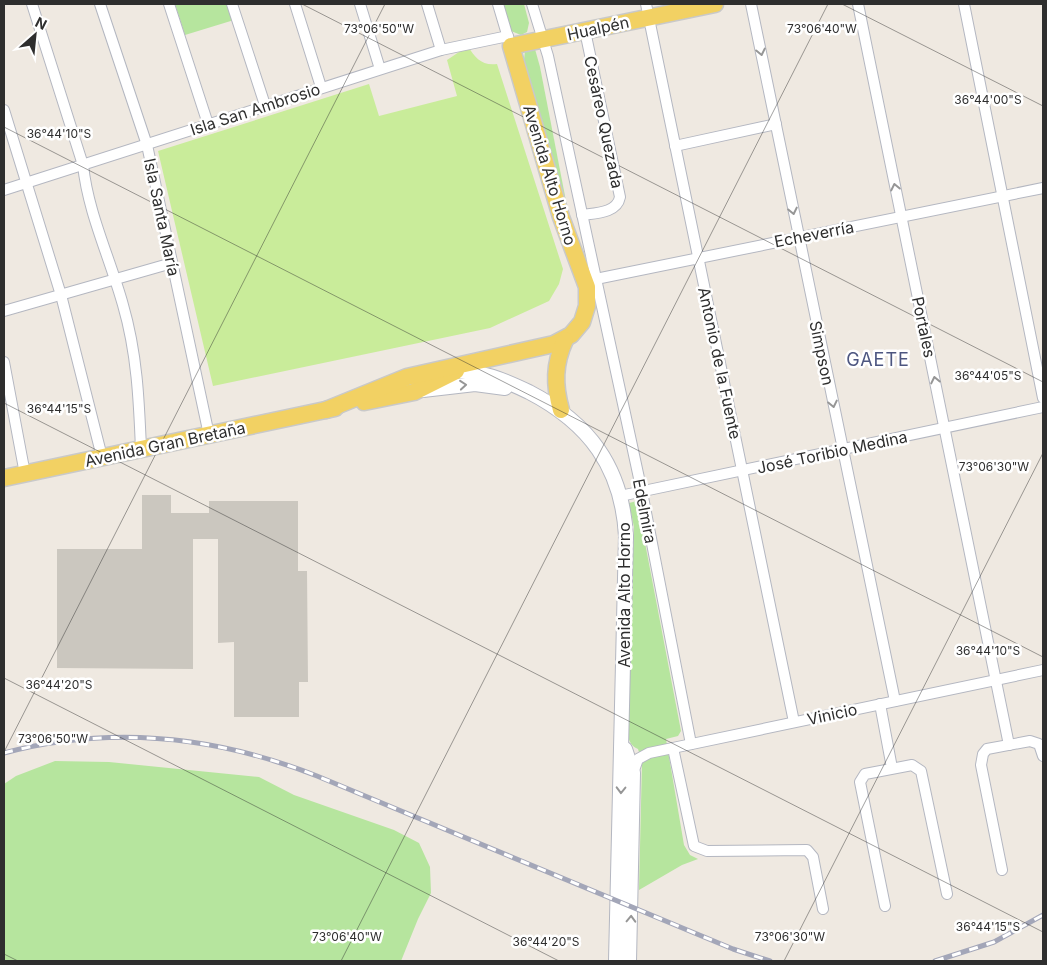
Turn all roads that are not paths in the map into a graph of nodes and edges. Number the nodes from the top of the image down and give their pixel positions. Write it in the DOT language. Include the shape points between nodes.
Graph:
graph roads {
  1 [pos="32,4"];
  2 [pos="100,4"];
  3 [pos="169,4"];
  4 [pos="232,4"];
  5 [pos="295,4"];
  6 [pos="360,4"];
  7 [pos="427,4"];
  8 [pos="498,4"];
  9 [pos="532,4"];
  10 [pos="715,4"];
  11 [pos="751,4"];
  12 [pos="858,4"];
  13 [pos="964,4"];
  14 [pos="648,10"];
  15 [pos="585,30"];
  16 [pos="544,39"];
  17 [pos="509,41"];
  18 [pos="441,50"];
  19 [pos="380,69"];
  20 [pos="321,87"];
  21 [pos="265,105"];
  22 [pos="4,110"];
  23 [pos="208,124"];
  24 [pos="776,124"];
  25 [pos="146,144"];
  26 [pos="675,146"];
  27 [pos="83,165"];
  28 [pos="26,183"];
  29 [pos="1043,188"];
  30 [pos="4,190"];
  31 [pos="1002,196"];
  32 [pos="582,215"];
  33 [pos="901,217"];
  34 [pos="799,238"];
  35 [pos="698,258"];
  36 [pos="172,264"];
  37 [pos="116,280"];
  38 [pos="591,280"];
  39 [pos="61,295"];
  40 [pos="4,311"];
  41 [pos="565,340"];
  42 [pos="476,361"];
  43 [pos="4,362"];
  44 [pos="456,370"];
  45 [pos="424,373"];
  46 [pos="414,392"];
  47 [pos="528,392"];
  48 [pos="1043,398"];
  49 [pos="1043,407"];
  50 [pos="326,410"];
  51 [pos="561,410"];
  52 [pos="944,428"];
  53 [pos="209,435"];
  54 [pos="141,449"];
  55 [pos="842,449"];
  56 [pos="102,457"];
  57 [pos="742,471"];
  58 [pos="25,474"];
  59 [pos="4,478"];
  60 [pos="642,492"];
  61 [pos="620,496"];
  62 [pos="1043,670"];
  63 [pos="997,680"];
  64 [pos="895,701"];
  65 [pos="880,704"];
  66 [pos="794,722"];
  67 [pos="622,741"];
  68 [pos="691,744"];
  69 [pos="1009,744"];
  70 [pos="673,748"];
  71 [pos="1043,756"];
  72 [pos="892,768"];
  73 [pos="633,773"];
  74 [pos="1002,870"];
  75 [pos="948,894"];
  76 [pos="885,906"];
  77 [pos="823,909"];
  78 [pos="616,961"];
  79 [pos="629,961"];
  1 -- 27 [label="street"];
  2 -- 25 [label="street, Isla Santa María"];
  3 -- 23 [label="street"];
  4 -- 21 [label="street"];
  5 -- 20 [label="street"];
  6 -- 19 [label="street"];
  7 -- 18 [label="street"];
  8 -- 17 [label="street, Avenida Alto Horno"];
  9 -- 16 [label="street, Avenida Alto Horno"];
  10 -- 14 [label="main road, Hualpén"];
  11 -- 24 [label="street, Simpson, one-way"];
  33 -- 12 [label="street, Portales, one-way"];
  13 -- 31 [label="street"];
  14 -- 15 [label="main road, Hualpén"];
  14 -- 26 [label="street, Antonio de la Fuente"];
  15 -- 16 [label="main road, Hualpén"];
  15 -- 32 [label="street, Cesáreo Quezada" via="620,197 613,208"];
  16 -- 17 [label="main road, Hualpén"];
  16 -- 32 [label="street, Avenida Alto Horno"];
  17 -- 18 [label="street, Isla San Ambrosio"];
  17 -- 38 [label="main road, Avenida Alto Horno" via="561,217"];
  18 -- 19 [label="street, Isla San Ambrosio"];
  19 -- 20 [label="street, Isla San Ambrosio"];
  20 -- 21 [label="street, Isla San Ambrosio"];
  21 -- 23 [label="street, Isla San Ambrosio"];
  22 -- 28 [label="street"];
  23 -- 25 [label="street, Isla San Ambrosio"];
  24 -- 26 [label="street"];
  24 -- 34 [label="street, Simpson, one-way"];
  25 -- 27 [label="street, Isla San Ambrosio"];
  25 -- 36 [label="street, Isla Santa María"];
  26 -- 35 [label="street, Antonio de la Fuente"];
  27 -- 28 [label="street, Isla San Ambrosio"];
  27 -- 37 [label="street" via="94,215"];
  28 -- 30 [label="street, Isla San Ambrosio"];
  28 -- 39 [label="street"];
  29 -- 31 [label="street, Echeverría"];
  31 -- 33 [label="street, Echeverría"];
  31 -- 48 [label="street"];
  32 -- 38 [label="street, Avenida Alto Horno"];
  33 -- 34 [label="street, Echeverría"];
  52 -- 33 [label="street, Portales, one-way"];
  34 -- 35 [label="street, Echeverría"];
  34 -- 55 [label="street, Simpson, one-way"];
  35 -- 38 [label="street, Echeverría"];
  35 -- 57 [label="street, Antonio de la Fuente"];
  36 -- 37 [label="street"];
  36 -- 53 [label="street, Isla Santa María"];
  37 -- 39 [label="street"];
  37 -- 54 [label="street" via="135,352"];
  38 -- 41 [label="main road, Avenida Alto Horno" via="585,314 577,329"];
  38 -- 60 [label="street, Edelmira"];
  39 -- 40 [label="street"];
  39 -- 56 [label="street"];
  41 -- 42 [label="main road, Avenida Gran Bretaña"];
  41 -- 51 [label="main road" via="556,371"];
  42 -- 44 [label="main road, Avenida Gran Bretaña"];
  42 -- 45 [label="main road, Avenida Gran Bretaña"];
  43 -- 58 [label="street"];
  44 -- 45 [label="main road, Avenida Gran Bretaña"];
  44 -- 46 [label="main road"];
  44 -- 47 [label="main road, Avenida Gran Bretaña" via="490,376"];
  45 -- 50 [label="main road, Avenida Gran Bretaña"];
  46 -- 47 [label="main road, Avenida Gran Bretaña, one-way" via="475,384"];
  46 -- 50 [label="main road, Avenida Gran Bretaña"];
  47 -- 51 [label="main road, Avenida Gran Bretaña"];
  49 -- 52 [label="street, José Toribio Medina"];
  50 -- 53 [label="main road, Avenida Gran Bretaña"];
  51 -- 61 [label="main road, Avenida Alto Horno" via="597,448 612,473"];
  52 -- 55 [label="street, José Toribio Medina"];
  52 -- 63 [label="street, Portales"];
  53 -- 54 [label="main road, Avenida Gran Bretaña"];
  54 -- 56 [label="main road, Avenida Gran Bretaña"];
  55 -- 57 [label="street, José Toribio Medina"];
  55 -- 64 [label="street, Simpson"];
  56 -- 58 [label="main road, Avenida Gran Bretaña"];
  57 -- 60 [label="street, José Toribio Medina"];
  57 -- 66 [label="street, Antonio de la Fuente"];
  58 -- 59 [label="main road, Avenida Gran Bretaña"];
  60 -- 61 [label="street, José Toribio Medina"];
  60 -- 68 [label="street, Edelmira"];
  61 -- 67 [label="main road, Avenida Alto Horno" via="626,536"];
  62 -- 63 [label="street, Vinicio"];
  63 -- 64 [label="street, Vinicio"];
  63 -- 69 [label="street, Portales"];
  64 -- 65 [label="street, Vinicio"];
  65 -- 66 [label="street, Vinicio"];
  65 -- 72 [label="street"];
  66 -- 68 [label="street, Vinicio"];
  67 -- 73 [label="main road, Avenida Alto Horno"];
  67 -- 78 [label="main road, Avenida Alto Horno, one-way"];
  68 -- 70 [label="street, Vinicio"];
  69 -- 71 [label="street" via="1034,742 1041,747"];
  69 -- 74 [label="street" via="987,749 981,762"];
  70 -- 73 [label="street, Vinicio" via="641,757"];
  70 -- 77 [label="street" via="694,846 707,852 807,850 813,857"];
  72 -- 75 [label="street" via="912,765 921,771"];
  72 -- 76 [label="street" via="865,774 860,782"];
  79 -- 73 [label="main road, Avenida Alto Horno, one-way"];
}
